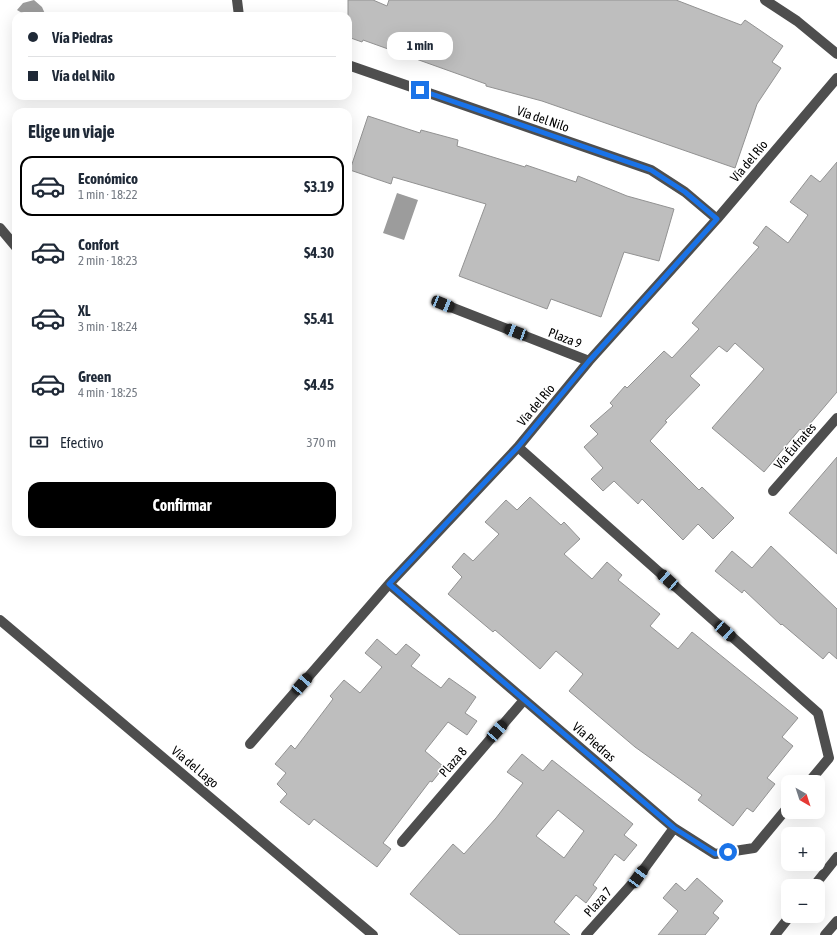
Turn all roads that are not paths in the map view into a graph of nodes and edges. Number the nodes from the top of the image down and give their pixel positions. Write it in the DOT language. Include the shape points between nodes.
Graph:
graph roads {
  1 [pos="237,0"];
  2 [pos="765,0"];
  3 [pos="238,12"];
  4 [pos="837,54"];
  5 [pos="352,65"];
  6 [pos="837,78"];
  7 [pos="717,219"];
  8 [pos="0,228"];
  9 [pos="12,242"];
  10 [pos="443,304"];
  11 [pos="589,361"];
  12 [pos="837,418"];
  13 [pos="833,430"];
  14 [pos="518,447"];
  15 [pos="773,491"];
  16 [pos="389,584"];
  17 [pos="0,620"];
  18 [pos="524,700"];
  19 [pos="250,744"];
  20 [pos="815,775"];
  21 [pos="781,815"];
  22 [pos="674,828"];
  23 [pos="402,842"];
  24 [pos="837,857"];
  25 [pos="820,879"];
  26 [pos="837,921"];
  27 [pos="784,923"];
  28 [pos="373,935"];
  29 [pos="586,935"];
  30 [pos="775,935"];
  31 [pos="825,935"];
  1 -- 3 [label="street"];
  2 -- 4 [label="street" via="797,21"];
  5 -- 7 [label="street, Vía del Nilo" via="651,170 685,192"];
  6 -- 7 [label="street, Vía del Río"];
  7 -- 11 [label="street, Vía del Río"];
  8 -- 9 [label="street"];
  10 -- 11 [label="street, Plaza 9"];
  11 -- 14 [label="street, Vía del Río"];
  12 -- 13 [label="street, Vía Éufrates"];
  13 -- 15 [label="street, Vía Éufrates"];
  14 -- 16 [label="street, Vía del Río"];
  14 -- 20 [label="street" via="818,713 829,758"];
  16 -- 18 [label="street, Vía Piedras"];
  16 -- 19 [label="street, Vía del Río"];
  17 -- 28 [label="street, Vía del Lago"];
  18 -- 22 [label="street, Vía Piedras"];
  18 -- 23 [label="street, Plaza 8"];
  21 -- 22 [label="street, Vía Piedras" via="754,848 715,854"];
  22 -- 29 [label="street, Plaza 7" via="638,877"];
  24 -- 25 [label="street"];
  26 -- 31 [label="street"];
  27 -- 30 [label="street"];
}
